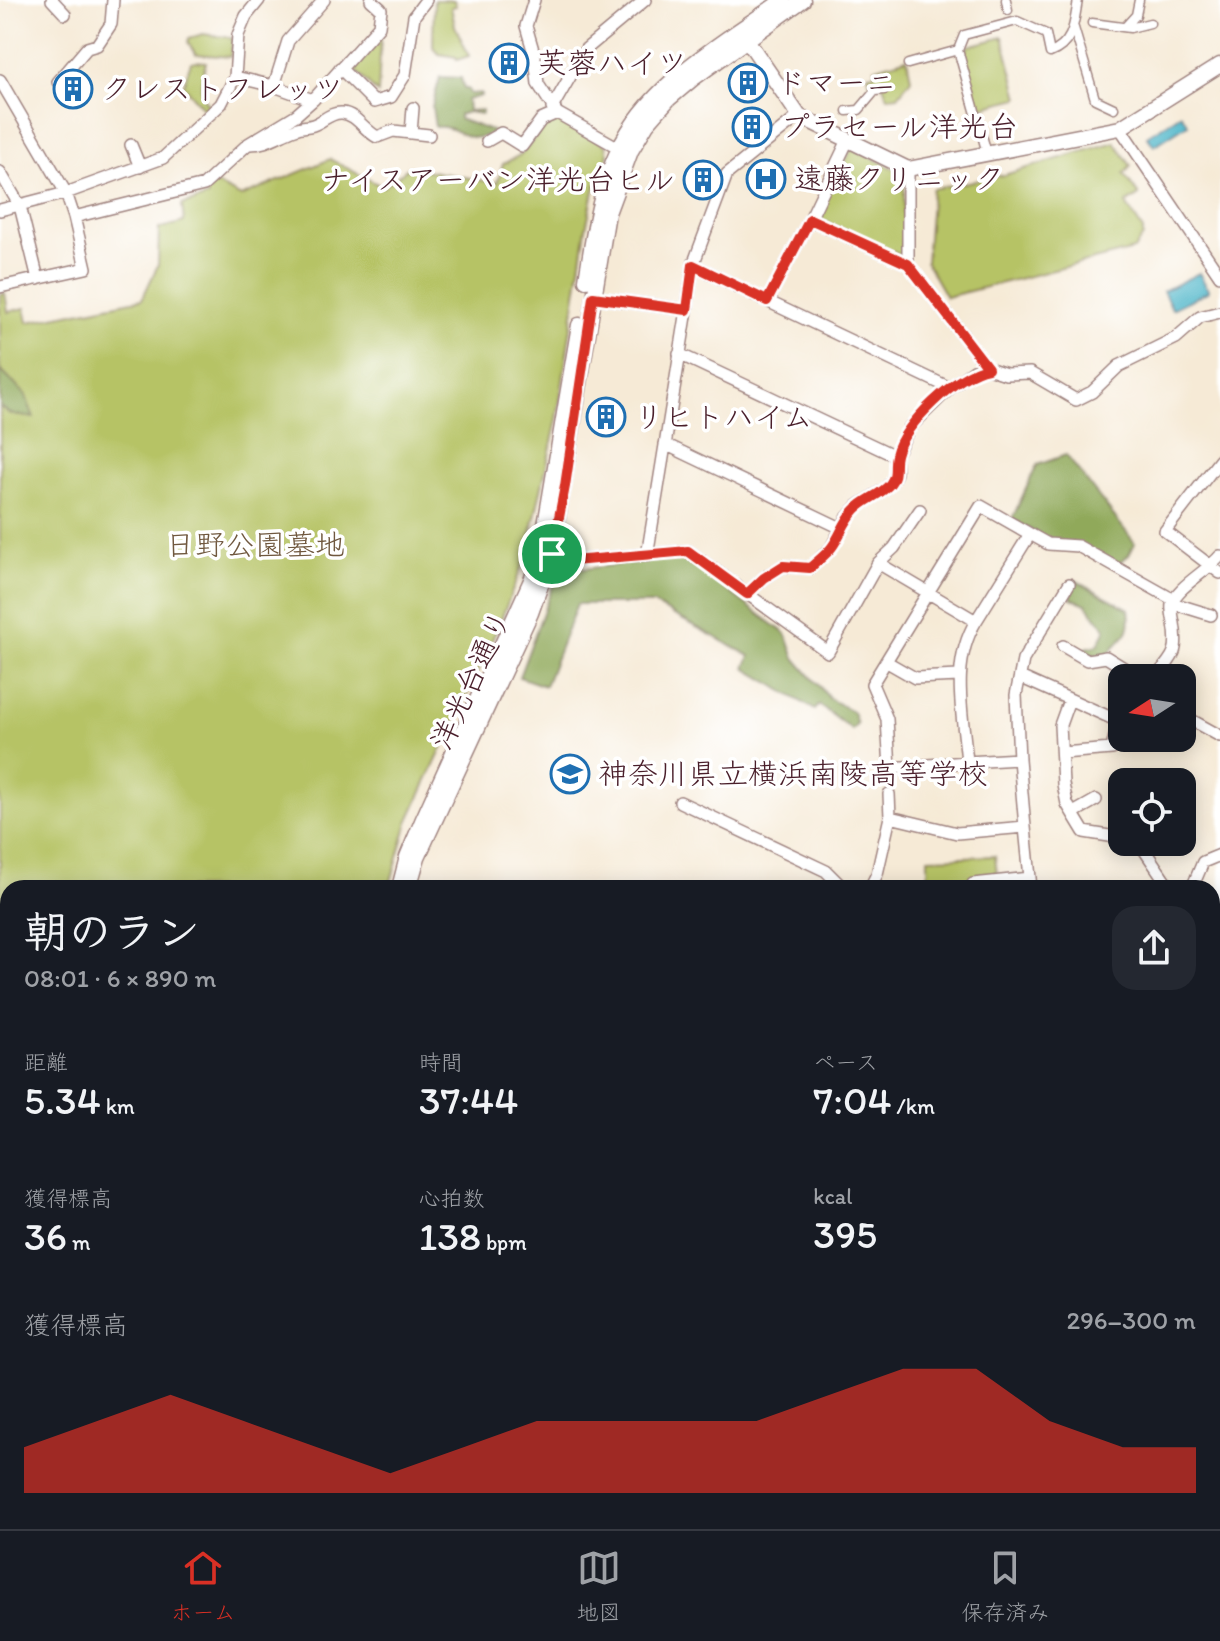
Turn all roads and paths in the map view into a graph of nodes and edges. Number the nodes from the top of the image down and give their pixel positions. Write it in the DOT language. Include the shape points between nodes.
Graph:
graph roads {
  1 [pos="52,0"];
  2 [pos="113,0"];
  3 [pos="259,0"];
  4 [pos="324,0"];
  5 [pos="371,0"];
  6 [pos="426,0"];
  7 [pos="534,0"];
  8 [pos="645,0"];
  9 [pos="783,0"];
  10 [pos="803,0"];
  11 [pos="1006,0"];
  12 [pos="1078,0"];
  13 [pos="1139,0"];
  14 [pos="1008,10"];
  15 [pos="65,14"];
  16 [pos="1150,23"];
  17 [pos="1074,25"];
  18 [pos="1125,27"];
  19 [pos="743,35"];
  20 [pos="958,50"];
  21 [pos="908,64"];
  22 [pos="1220,65"];
  23 [pos="340,68"];
  24 [pos="235,77"];
  25 [pos="0,80"];
  26 [pos="58,82"];
  27 [pos="274,86"];
  28 [pos="876,89"];
  29 [pos="313,100"];
  30 [pos="413,108"];
  31 [pos="1114,108"];
  32 [pos="554,111"];
  33 [pos="847,111"];
  34 [pos="799,116"];
  35 [pos="1120,128"];
  36 [pos="411,133"];
  37 [pos="429,135"];
  38 [pos="848,140"];
  39 [pos="487,141"];
  40 [pos="248,144"];
  41 [pos="131,145"];
  42 [pos="985,146"];
  43 [pos="619,148"];
  44 [pos="140,167"];
  45 [pos="908,169"];
  46 [pos="0,172"];
  47 [pos="66,193"];
  48 [pos="20,206"];
  49 [pos="0,210"];
  50 [pos="74,217"];
  51 [pos="810,219"];
  52 [pos="908,264"];
  53 [pos="693,265"];
  54 [pos="1220,276"];
  55 [pos="38,279"];
  56 [pos="0,287"];
  57 [pos="593,297"];
  58 [pos="767,301"];
  59 [pos="687,310"];
  60 [pos="1220,312"];
  61 [pos="679,354"];
  62 [pos="988,368"];
  63 [pos="950,388"];
  64 [pos="665,444"];
  65 [pos="895,456"];
  66 [pos="1220,460"];
  67 [pos="920,510"];
  68 [pos="841,528"];
  69 [pos="1030,534"];
  70 [pos="547,551"];
  71 [pos="647,556"];
  72 [pos="1220,556"];
  73 [pos="878,563"];
  74 [pos="1216,569"];
  75 [pos="1069,584"];
  76 [pos="747,594"];
  77 [pos="929,594"];
  78 [pos="1173,602"];
  79 [pos="1211,615"];
  80 [pos="976,621"];
  81 [pos="1063,646"];
  82 [pos="887,662"];
  83 [pos="1117,664"];
  84 [pos="1167,664"];
  85 [pos="959,676"];
  86 [pos="1020,677"];
  87 [pos="1069,700"];
  88 [pos="1108,715"];
  89 [pos="1196,723"];
  90 [pos="1220,736"];
  91 [pos="1108,749"];
  92 [pos="1062,753"];
  93 [pos="1019,759"];
  94 [pos="967,762"];
  95 [pos="889,794"];
  96 [pos="1096,800"];
  97 [pos="680,802"];
  98 [pos="1073,813"];
  99 [pos="890,817"];
  100 [pos="1025,827"];
  101 [pos="1108,836"];
  102 [pos="1220,855"];
  103 [pos="1148,856"];
  104 [pos="402,880"];
  105 [pos="411,880"];
  106 [pos="835,880"];
  107 [pos="874,880"];
  108 [pos="1031,880"];
  109 [pos="1165,880"];
  110 [pos="1195,880"];
  1 -- 15 [label="street"];
  2 -- 26 [label="street" via="111,24 97,45 87,48"];
  3 -- 24 [label="street" via="238,35"];
  4 -- 27 [label="street" via="288,41"];
  5 -- 23 [label="street" via="381,9 379,26"];
  6 -- 23 [label="street" via="414,16 405,75 391,97 374,102"];
  7 -- 32 [label="street" via="526,26 538,84"];
  8 -- 32 [label="street" via="586,49"];
  9 -- 19 [label="street, 洋光台通り"];
  10 -- 19 [label="street, 洋光台通り"];
  11 -- 14 [label="street"];
  12 -- 17 [label="street"];
  13 -- 18 [label="street" via="1136,15"];
  16 -- 18 [label="street"];
  17 -- 18 [label="street"];
  17 -- 20 [label="street" via="1064,46 1050,53 1046,34 1017,21 964,35"];
  17 -- 31 [label="street" via="1095,99"];
  19 -- 34 [label="street"];
  19 -- 43 [label="street, 洋光台通り" via="660,91"];
  19 -- 57 [label="street, 洋光台通り" via="669,99 631,151 608,213"];
  20 -- 21 [label="street"];
  20 -- 42 [label="street"];
  22 -- 35 [label="street"];
  23 -- 29 [label="street"];
  24 -- 27 [label="street"];
  24 -- 44 [label="street" via="217,110 163,158"];
  25 -- 47 [label="street"];
  27 -- 29 [label="street"];
  28 -- 33 [label="street" via="859,110"];
  29 -- 40 [label="street"];
  30 -- 36 [label="street"];
  32 -- 39 [label="street" via="522,146 501,133"];
  32 -- 43 [label="street"];
  34 -- 38 [label="street"];
  34 -- 53 [label="street" via="727,174"];
  35 -- 45 [label="street"];
  35 -- 54 [label="street"];
  36 -- 37 [label="street"];
  36 -- 40 [label="street" via="393,131 377,137 353,116 341,113 260,145"];
  38 -- 45 [label="street"];
  38 -- 51 [label="street"];
  40 -- 50 [label="street" via="204,185"];
  41 -- 44 [label="street"];
  43 -- 70 [label="street, 洋光台通り" via="595,223"];
  44 -- 47 [label="street"];
  45 -- 52 [label="street"];
  46 -- 48 [label="street"];
  47 -- 48 [label="street"];
  47 -- 50 [label="street"];
  48 -- 49 [label="street"];
  48 -- 55 [label="street"];
  50 -- 55 [label="street" via="86,268"];
  51 -- 52 [label="street"];
  51 -- 58 [label="street"];
  52 -- 62 [label="street"];
  53 -- 58 [label="street"];
  53 -- 59 [label="street"];
  55 -- 56 [label="street"];
  57 -- 59 [label="street"];
  57 -- 70 [label="street, 洋光台通り" via="565,486"];
  58 -- 63 [label="street"];
  59 -- 61 [label="street"];
  60 -- 62 [label="street" via="1200,317 1176,338 1119,366 1076,400 1030,373"];
  61 -- 64 [label="street"];
  61 -- 65 [label="street"];
  62 -- 63 [label="street" via="974,370"];
  63 -- 65 [label="street" via="910,427"];
  64 -- 68 [label="street"];
  64 -- 71 [label="street"];
  65 -- 68 [label="street" via="896,473 888,486 858,506"];
  66 -- 74 [label="street" via="1165,531"];
  67 -- 73 [label="street"];
  68 -- 76 [label="street" via="831,548 810,568 783,566"];
  69 -- 77 [label="street" via="981,506"];
  69 -- 78 [label="street" via="1048,544 1078,546"];
  69 -- 80 [label="street"];
  70 -- 71 [label="street" via="573,561"];
  70 -- 104 [label="street, 洋光台通り" via="422,821"];
  70 -- 105 [label="street, 洋光台通り" via="531,613"];
  71 -- 76 [label="street" via="688,551"];
  72 -- 74 [label="street"];
  73 -- 76 [label="street" via="828,652"];
  73 -- 77 [label="street"];
  74 -- 78 [label="street" via="1179,591"];
  75 -- 86 [label="street" via="1023,660"];
  77 -- 80 [label="street"];
  77 -- 82 [label="street"];
  78 -- 79 [label="street"];
  78 -- 84 [label="street" via="1177,643"];
  80 -- 85 [label="street" via="963,649"];
  81 -- 83 [label="street" via="1087,660 1106,657"];
  82 -- 85 [label="street" via="915,678"];
  82 -- 94 [label="street" via="872,684 887,719 890,768"];
  85 -- 94 [label="street"];
  86 -- 87 [label="street"];
  86 -- 93 [label="street"];
  87 -- 88 [label="street"];
  87 -- 92 [label="street" via="1060,725"];
  89 -- 90 [label="street"];
  91 -- 92 [label="street"];
  92 -- 98 [label="street" via="1063,784"];
  93 -- 94 [label="street"];
  93 -- 100 [label="street"];
  95 -- 99 [label="street"];
  96 -- 98 [label="street"];
  97 -- 106 [label="street"];
  98 -- 101 [label="street" via="1084,832"];
  99 -- 100 [label="street" via="957,833"];
  99 -- 107 [label="street"];
  100 -- 108 [label="street"];
  102 -- 110 [label="street" via="1203,862"];
  103 -- 109 [label="street"];
}
